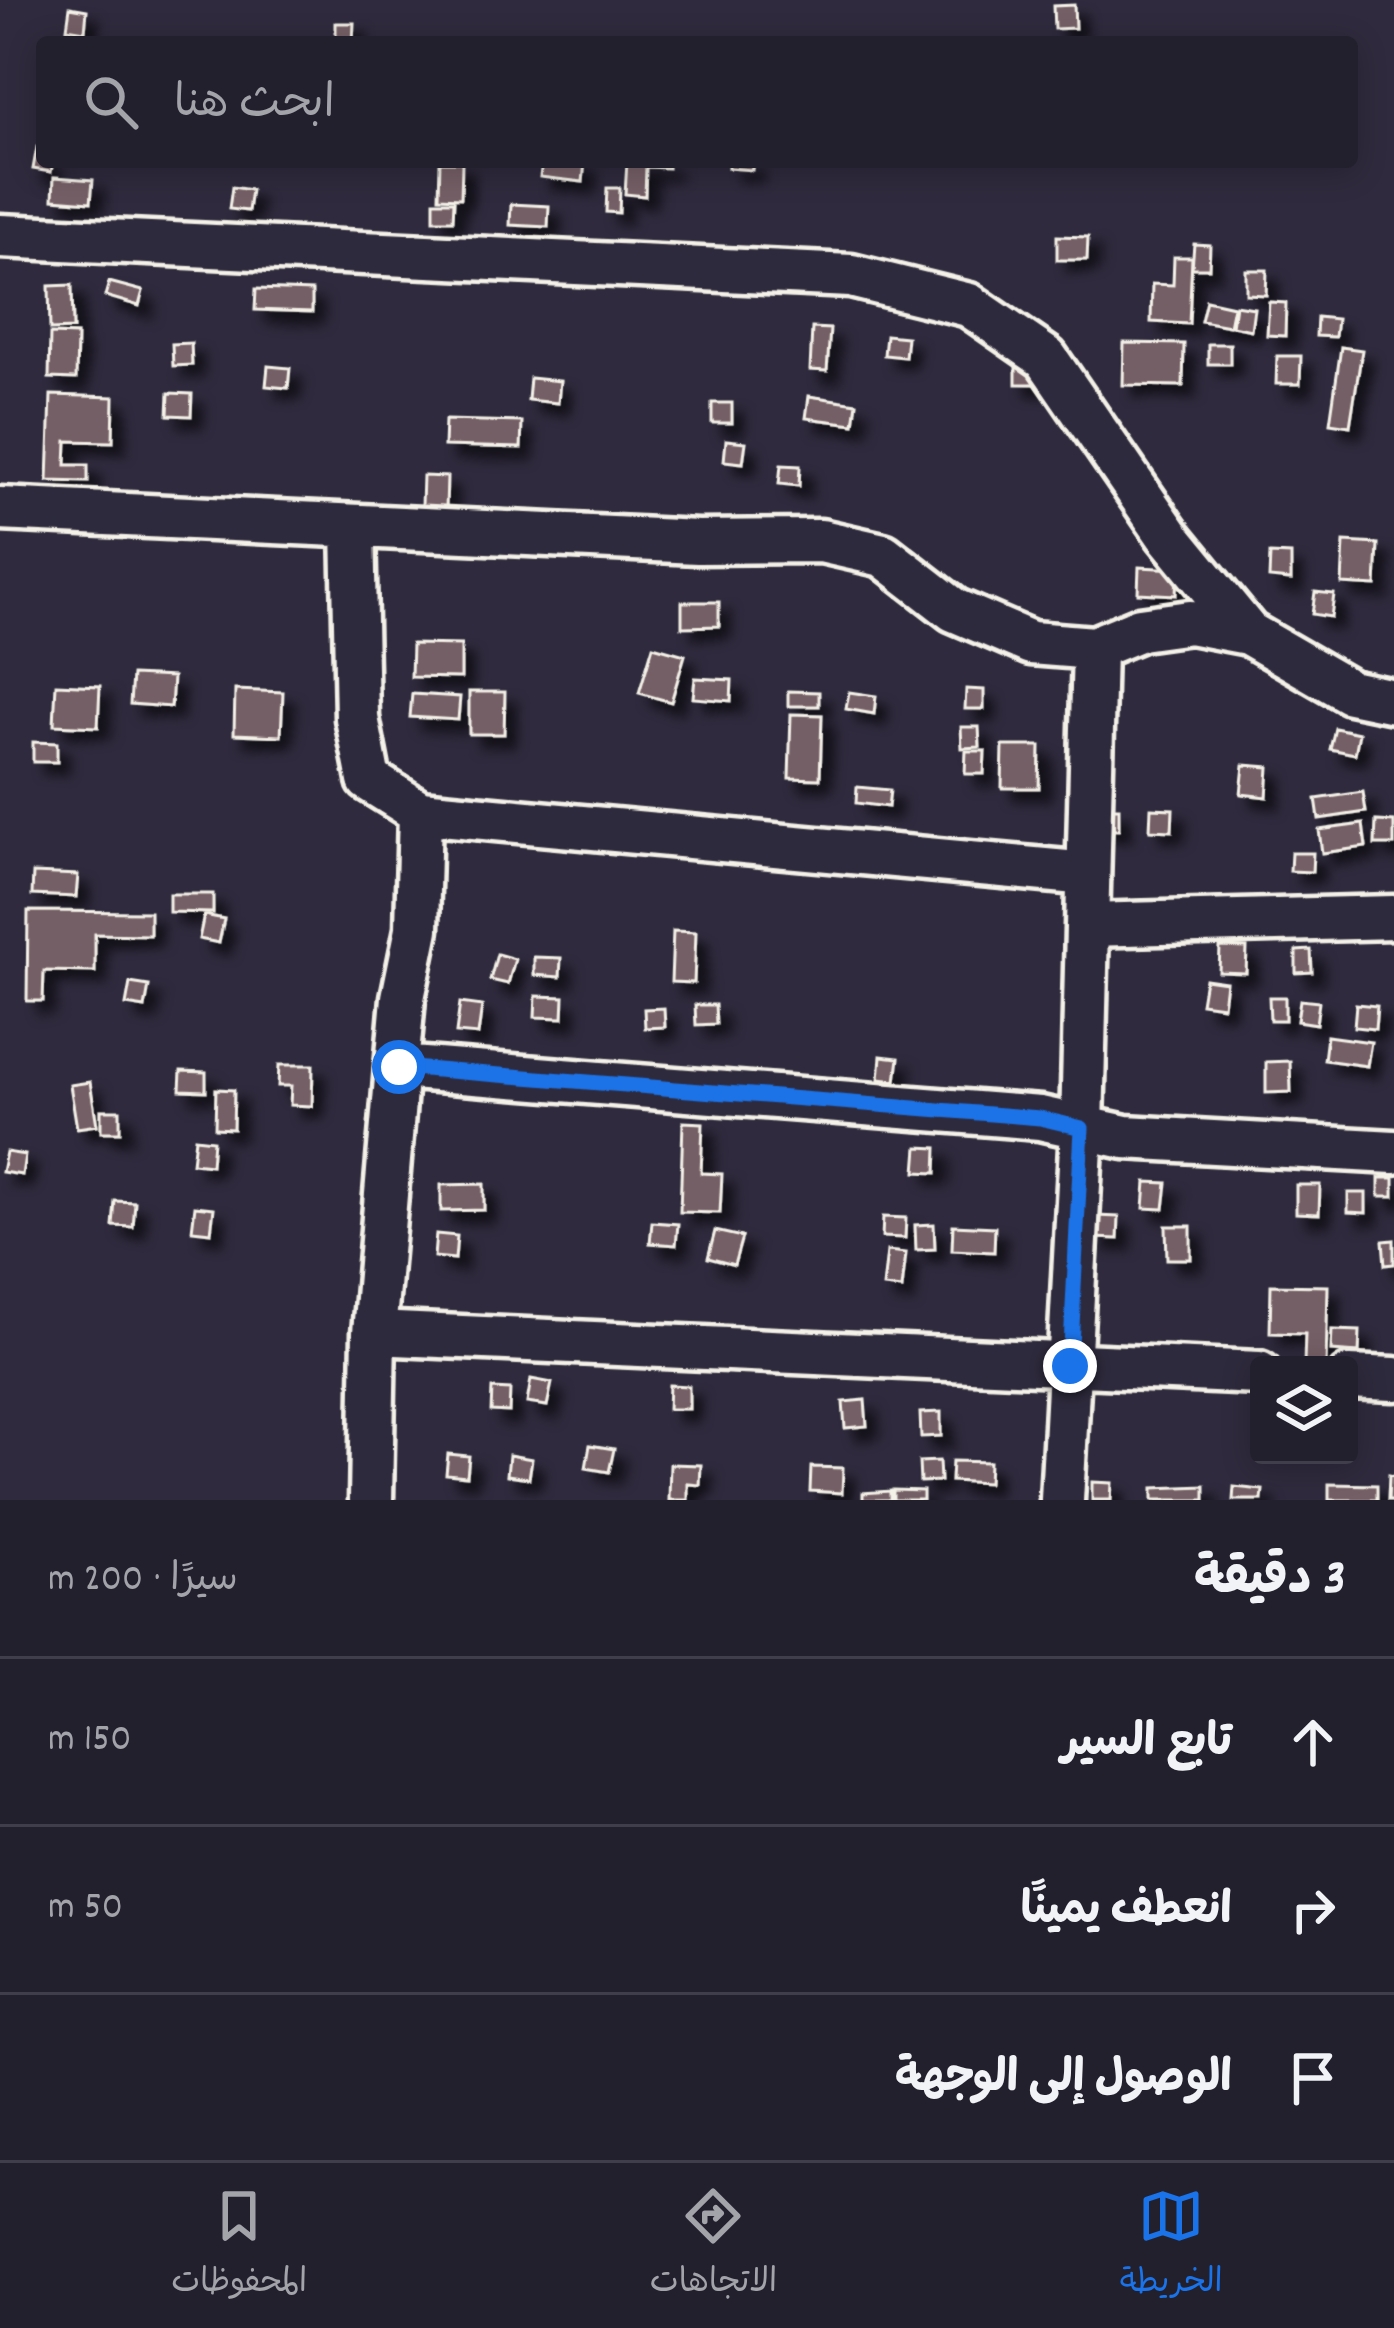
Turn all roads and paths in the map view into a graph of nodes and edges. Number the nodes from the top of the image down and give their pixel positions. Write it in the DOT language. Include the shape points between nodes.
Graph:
graph roads {
  1 [pos="0,236"];
  2 [pos="0,509"];
  3 [pos="353,526"];
  4 [pos="1248,633"];
  5 [pos="1094,648"];
  6 [pos="1394,701"];
  7 [pos="420,812"];
  8 [pos="1088,874"];
  9 [pos="1394,917"];
  10 [pos="1087,926"];
  11 [pos="399,1067"];
  12 [pos="1082,1128"];
  13 [pos="1394,1152"];
  14 [pos="374,1334"];
  15 [pos="1070,1366"];
  16 [pos="1250,1373"];
  17 [pos="1358,1377"];
  18 [pos="1394,1378"];
  19 [pos="371,1500"];
  20 [pos="1062,1500"];
  1 -- 4 [label="street" via="851,276 969,304 1046,358 1166,534"];
  2 -- 3 [label="street"];
  3 -- 5 [label="street" via="821,541 883,555 954,610 1031,643"];
  3 -- 7 [label="street" via="357,718 370,780"];
  4 -- 5 [label="street" via="1190,622 1140,629"];
  4 -- 6 [label="street" via="1351,692"];
  5 -- 8 [label="street"];
  7 -- 8 [label="street"];
  7 -- 11 [label="street" via="417,929"];
  8 -- 10 [label="street"];
  9 -- 10 [label="street"];
  10 -- 12 [label="street"];
  11 -- 12 [label="street" via="1040,1118"];
  11 -- 14 [label="street"];
  12 -- 13 [label="street"];
  12 -- 15 [label="street"];
  14 -- 15 [label="street"];
  14 -- 19 [label="street"];
  15 -- 16 [label="street"];
  15 -- 20 [label="street"];
  17 -- 18 [label="street"];
}
